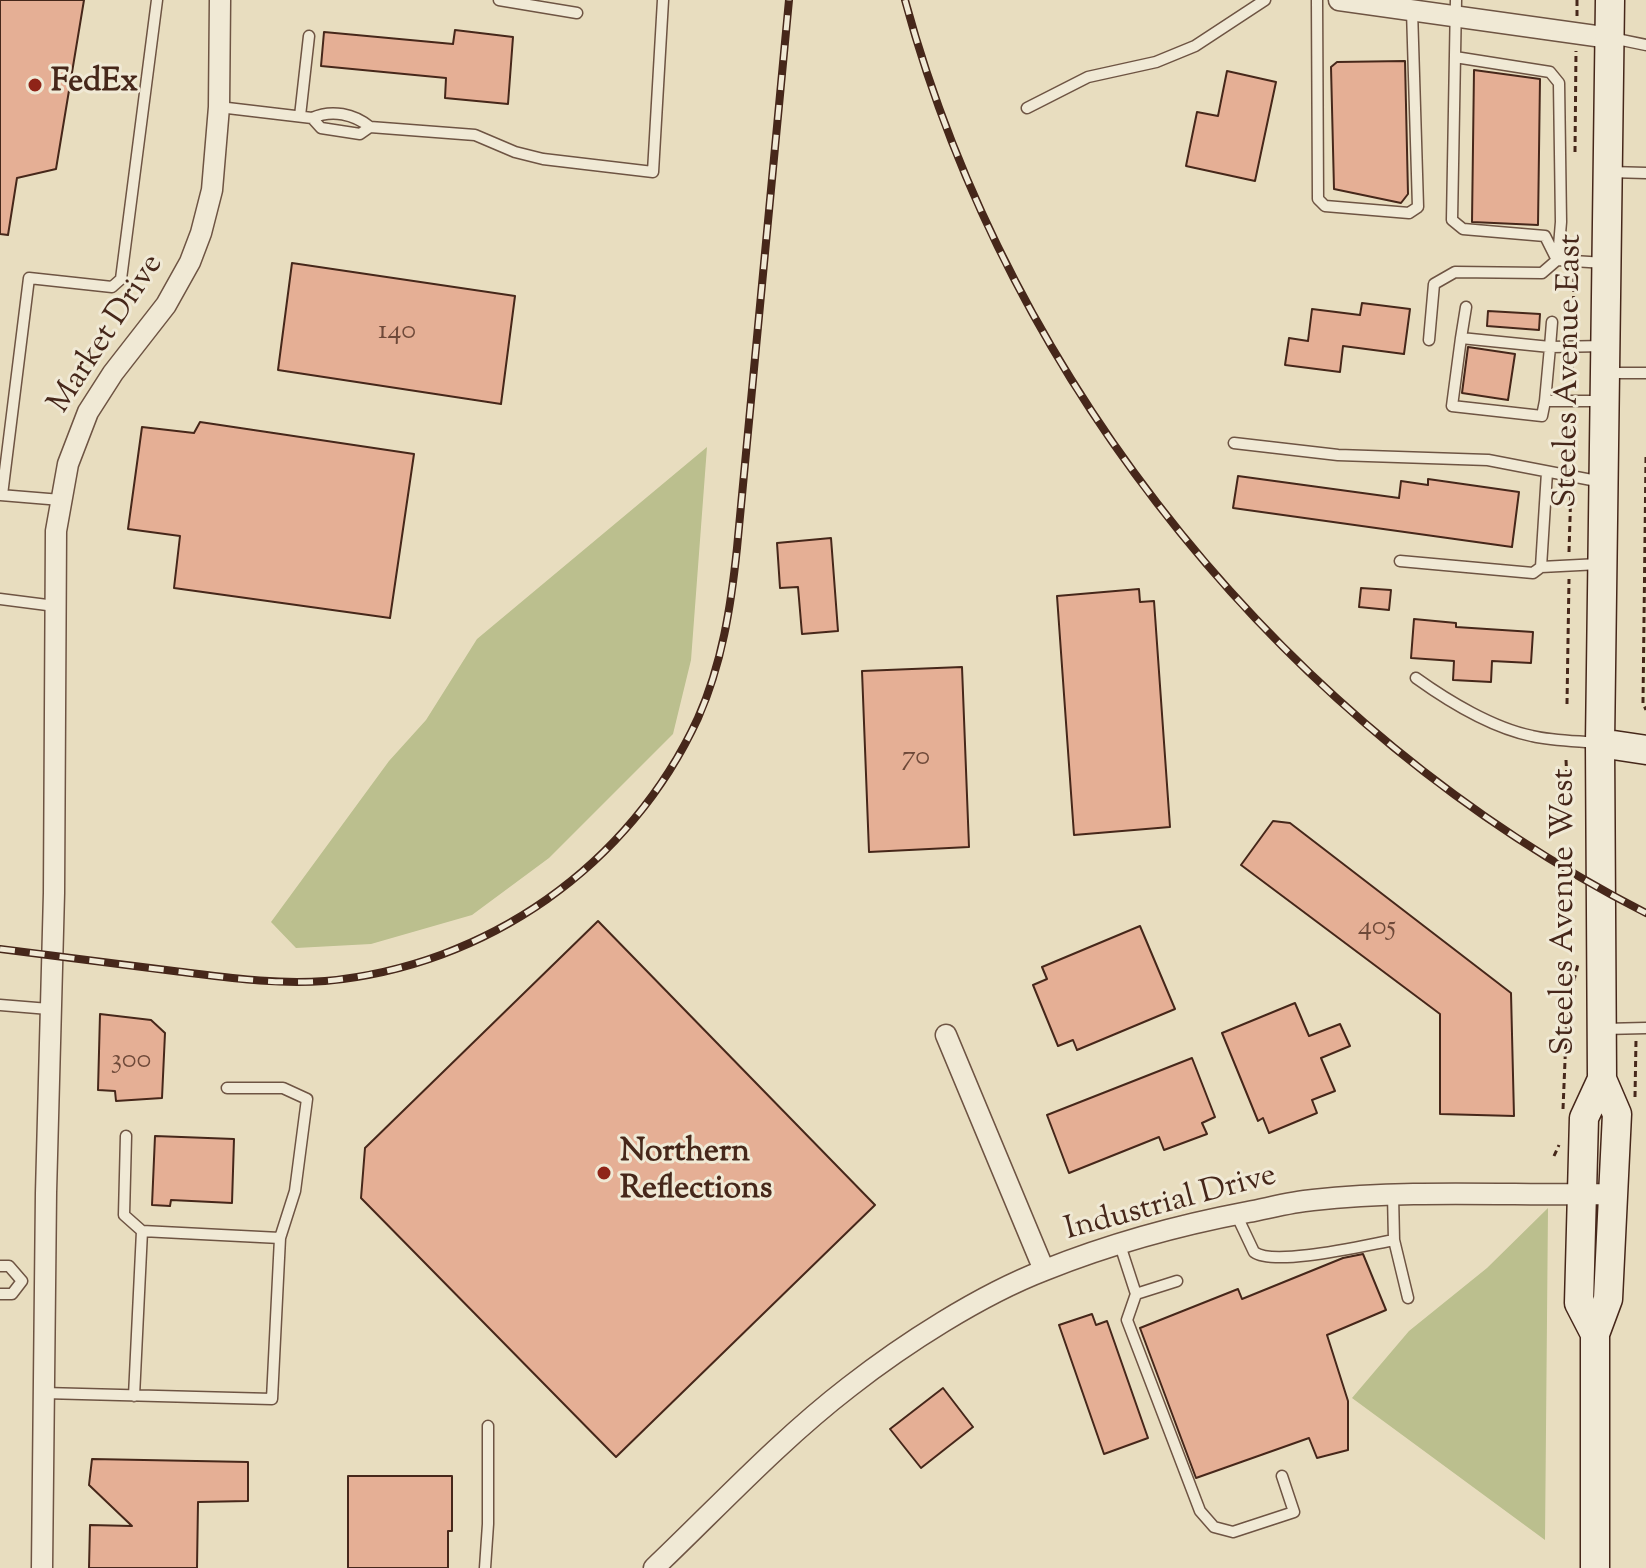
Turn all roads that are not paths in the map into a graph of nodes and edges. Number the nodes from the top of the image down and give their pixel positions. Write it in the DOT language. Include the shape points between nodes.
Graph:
graph roads {
  1 [pos="157,0"];
  2 [pos="220,0"];
  3 [pos="499,0"];
  4 [pos="663,0"];
  5 [pos="1265,0"];
  6 [pos="1317,0"];
  7 [pos="1339,0"];
  8 [pos="1610,0"];
  9 [pos="1456,8"];
  10 [pos="1412,10"];
  11 [pos="577,13"];
  12 [pos="309,36"];
  13 [pos="1610,38"];
  14 [pos="1646,45"];
  15 [pos="1455,57"];
  16 [pos="219,107"];
  17 [pos="1027,108"];
  18 [pos="300,116"];
  19 [pos="312,118"];
  20 [pos="370,127"];
  21 [pos="1608,172"];
  22 [pos="1646,173"];
  23 [pos="1557,260"];
  24 [pos="1607,263"];
  25 [pos="1466,307"];
  26 [pos="1552,322"];
  27 [pos="1461,338"];
  28 [pos="1429,340"];
  29 [pos="1550,347"];
  30 [pos="1606,373"];
  31 [pos="1646,373"];
  32 [pos="1545,401"];
  33 [pos="1234,443"];
  34 [pos="1547,472"];
  35 [pos="1604,483"];
  36 [pos="1,495"];
  37 [pos="61,500"];
  38 [pos="1400,561"];
  39 [pos="1603,564"];
  40 [pos="1541,567"];
  41 [pos="0,599"];
  42 [pos="55,606"];
  43 [pos="1416,678"];
  44 [pos="1600,743"];
  45 [pos="1646,750"];
  46 [pos="0,1005"];
  47 [pos="49,1009"];
  48 [pos="1646,1028"];
  49 [pos="1602,1029"];
  50 [pos="946,1035"];
  51 [pos="1602,1079"];
  52 [pos="227,1088"];
  53 [pos="126,1136"];
  54 [pos="1583,1194"];
  55 [pos="1615,1194"];
  56 [pos="1393,1195"];
  57 [pos="1236,1214"];
  58 [pos="142,1231"];
  59 [pos="280,1238"];
  60 [pos="1394,1240"];
  61 [pos="1120,1245"];
  62 [pos="0,1266"];
  63 [pos="1044,1270"];
  64 [pos="22,1281"];
  65 [pos="45,1281"];
  66 [pos="1177,1281"];
  67 [pos="0,1294"];
  68 [pos="1136,1294"];
  69 [pos="1408,1298"];
  70 [pos="1595,1334"];
  71 [pos="44,1393"];
  72 [pos="134,1396"];
  73 [pos="488,1426"];
  74 [pos="1282,1476"];
  75 [pos="42,1568"];
  76 [pos="485,1568"];
  77 [pos="654,1568"];
  78 [pos="1595,1568"];
  1 -- 36 [label="lane" via="121,279 112,287 29,278"];
  2 -- 16 [label="street, Market Drive"];
  3 -- 11 [label="lane"];
  4 -- 20 [label="lane" via="653,172 543,159 475,135"];
  5 -- 17 [label="lane" via="1195,46 1156,62 1088,77"];
  6 -- 10 [label="lane" via="1318,199 1325,206 1409,213 1418,207"];
  7 -- 10 [label="street"];
  8 -- 13 [label="main road, Steeles Avenue East"];
  9 -- 10 [label="street"];
  9 -- 13 [label="street"];
  9 -- 15 [label="lane"];
  12 -- 18 [label="lane"];
  13 -- 14 [label="lane"];
  13 -- 21 [label="main road, Steeles Avenue East"];
  15 -- 23 [label="lane" via="1452,220 1463,229 1545,236"];
  15 -- 23 [label="lane" via="1550,72 1559,83"];
  16 -- 18 [label="lane"];
  16 -- 37 [label="street, Market Drive" via="212,190 190,262 166,305 88,412"];
  18 -- 19 [label="lane"];
  19 -- 20 [label="lane" via="325,113 358,117"];
  19 -- 20 [label="lane" via="321,128 360,134"];
  21 -- 22 [label="lane"];
  21 -- 24 [label="main road, Steeles Avenue East"];
  23 -- 24 [label="lane"];
  23 -- 28 [label="lane" via="1542,273 1455,272 1434,284"];
  24 -- 30 [label="main road, Steeles Avenue East"];
  25 -- 27 [label="lane"];
  26 -- 29 [label="lane"];
  27 -- 29 [label="lane"];
  27 -- 32 [label="lane" via="1452,406 1542,416"];
  29 -- 30 [label="lane"];
  29 -- 32 [label="lane"];
  30 -- 31 [label="lane"];
  30 -- 32 [label="lane"];
  30 -- 35 [label="main road, Steeles Avenue East"];
  33 -- 34 [label="lane" via="1338,455 1488,460"];
  34 -- 35 [label="lane"];
  34 -- 40 [label="lane"];
  35 -- 39 [label="main road, Steeles Avenue East"];
  36 -- 37 [label="lane"];
  37 -- 42 [label="street, Market Drive"];
  38 -- 40 [label="lane" via="1533,573"];
  39 -- 40 [label="lane"];
  39 -- 44 [label="main road, Steeles Avenue East"];
  41 -- 42 [label="lane"];
  42 -- 47 [label="street, Market Drive"];
  43 -- 44 [label="lane" via="1498,726 1532,736"];
  44 -- 45 [label="main road"];
  44 -- 49 [label="main road, Steeles Avenue West"];
  46 -- 47 [label="lane"];
  47 -- 65 [label="street, Market Drive"];
  48 -- 49 [label="lane"];
  49 -- 51 [label="main road, Steeles Avenue West"];
  50 -- 63 [label="street"];
  51 -- 54 [label="main road, Steeles Avenue West" via="1584,1118"];
  51 -- 55 [label="main road, Steeles Avenue West" via="1617,1114"];
  52 -- 59 [label="lane" via="283,1088 307,1099 295,1191"];
  53 -- 58 [label="lane" via="124,1215"];
  54 -- 55 [label="street, Industrial Drive"];
  54 -- 56 [label="street, Industrial Drive"];
  54 -- 70 [label="main road, Steeles Avenue West" via="1579,1303"];
  55 -- 70 [label="main road, Steeles Avenue West" via="1608,1299"];
  56 -- 57 [label="street, Industrial Drive" via="1311,1200"];
  56 -- 60 [label="lane"];
  57 -- 60 [label="lane" via="1254,1252 1267,1257"];
  57 -- 61 [label="street, Industrial Drive"];
  58 -- 59 [label="lane"];
  58 -- 72 [label="lane"];
  59 -- 72 [label="lane" via="272,1399"];
  60 -- 69 [label="lane"];
  61 -- 63 [label="street, Industrial Drive"];
  61 -- 68 [label="lane"];
  62 -- 64 [label="lane" via="9,1266"];
  63 -- 77 [label="street, Industrial Drive" via="938,1327 847,1388"];
  64 -- 65 [label="lane"];
  64 -- 67 [label="lane" via="12,1294"];
  65 -- 71 [label="street, Market Drive"];
  66 -- 68 [label="lane"];
  68 -- 74 [label="lane" via="1127,1320 1200,1511 1214,1527 1233,1532 1294,1512"];
  70 -- 78 [label="main road, Steeles Avenue West"];
  71 -- 72 [label="lane"];
  71 -- 75 [label="street, Market Drive"];
  73 -- 76 [label="lane"];
}
